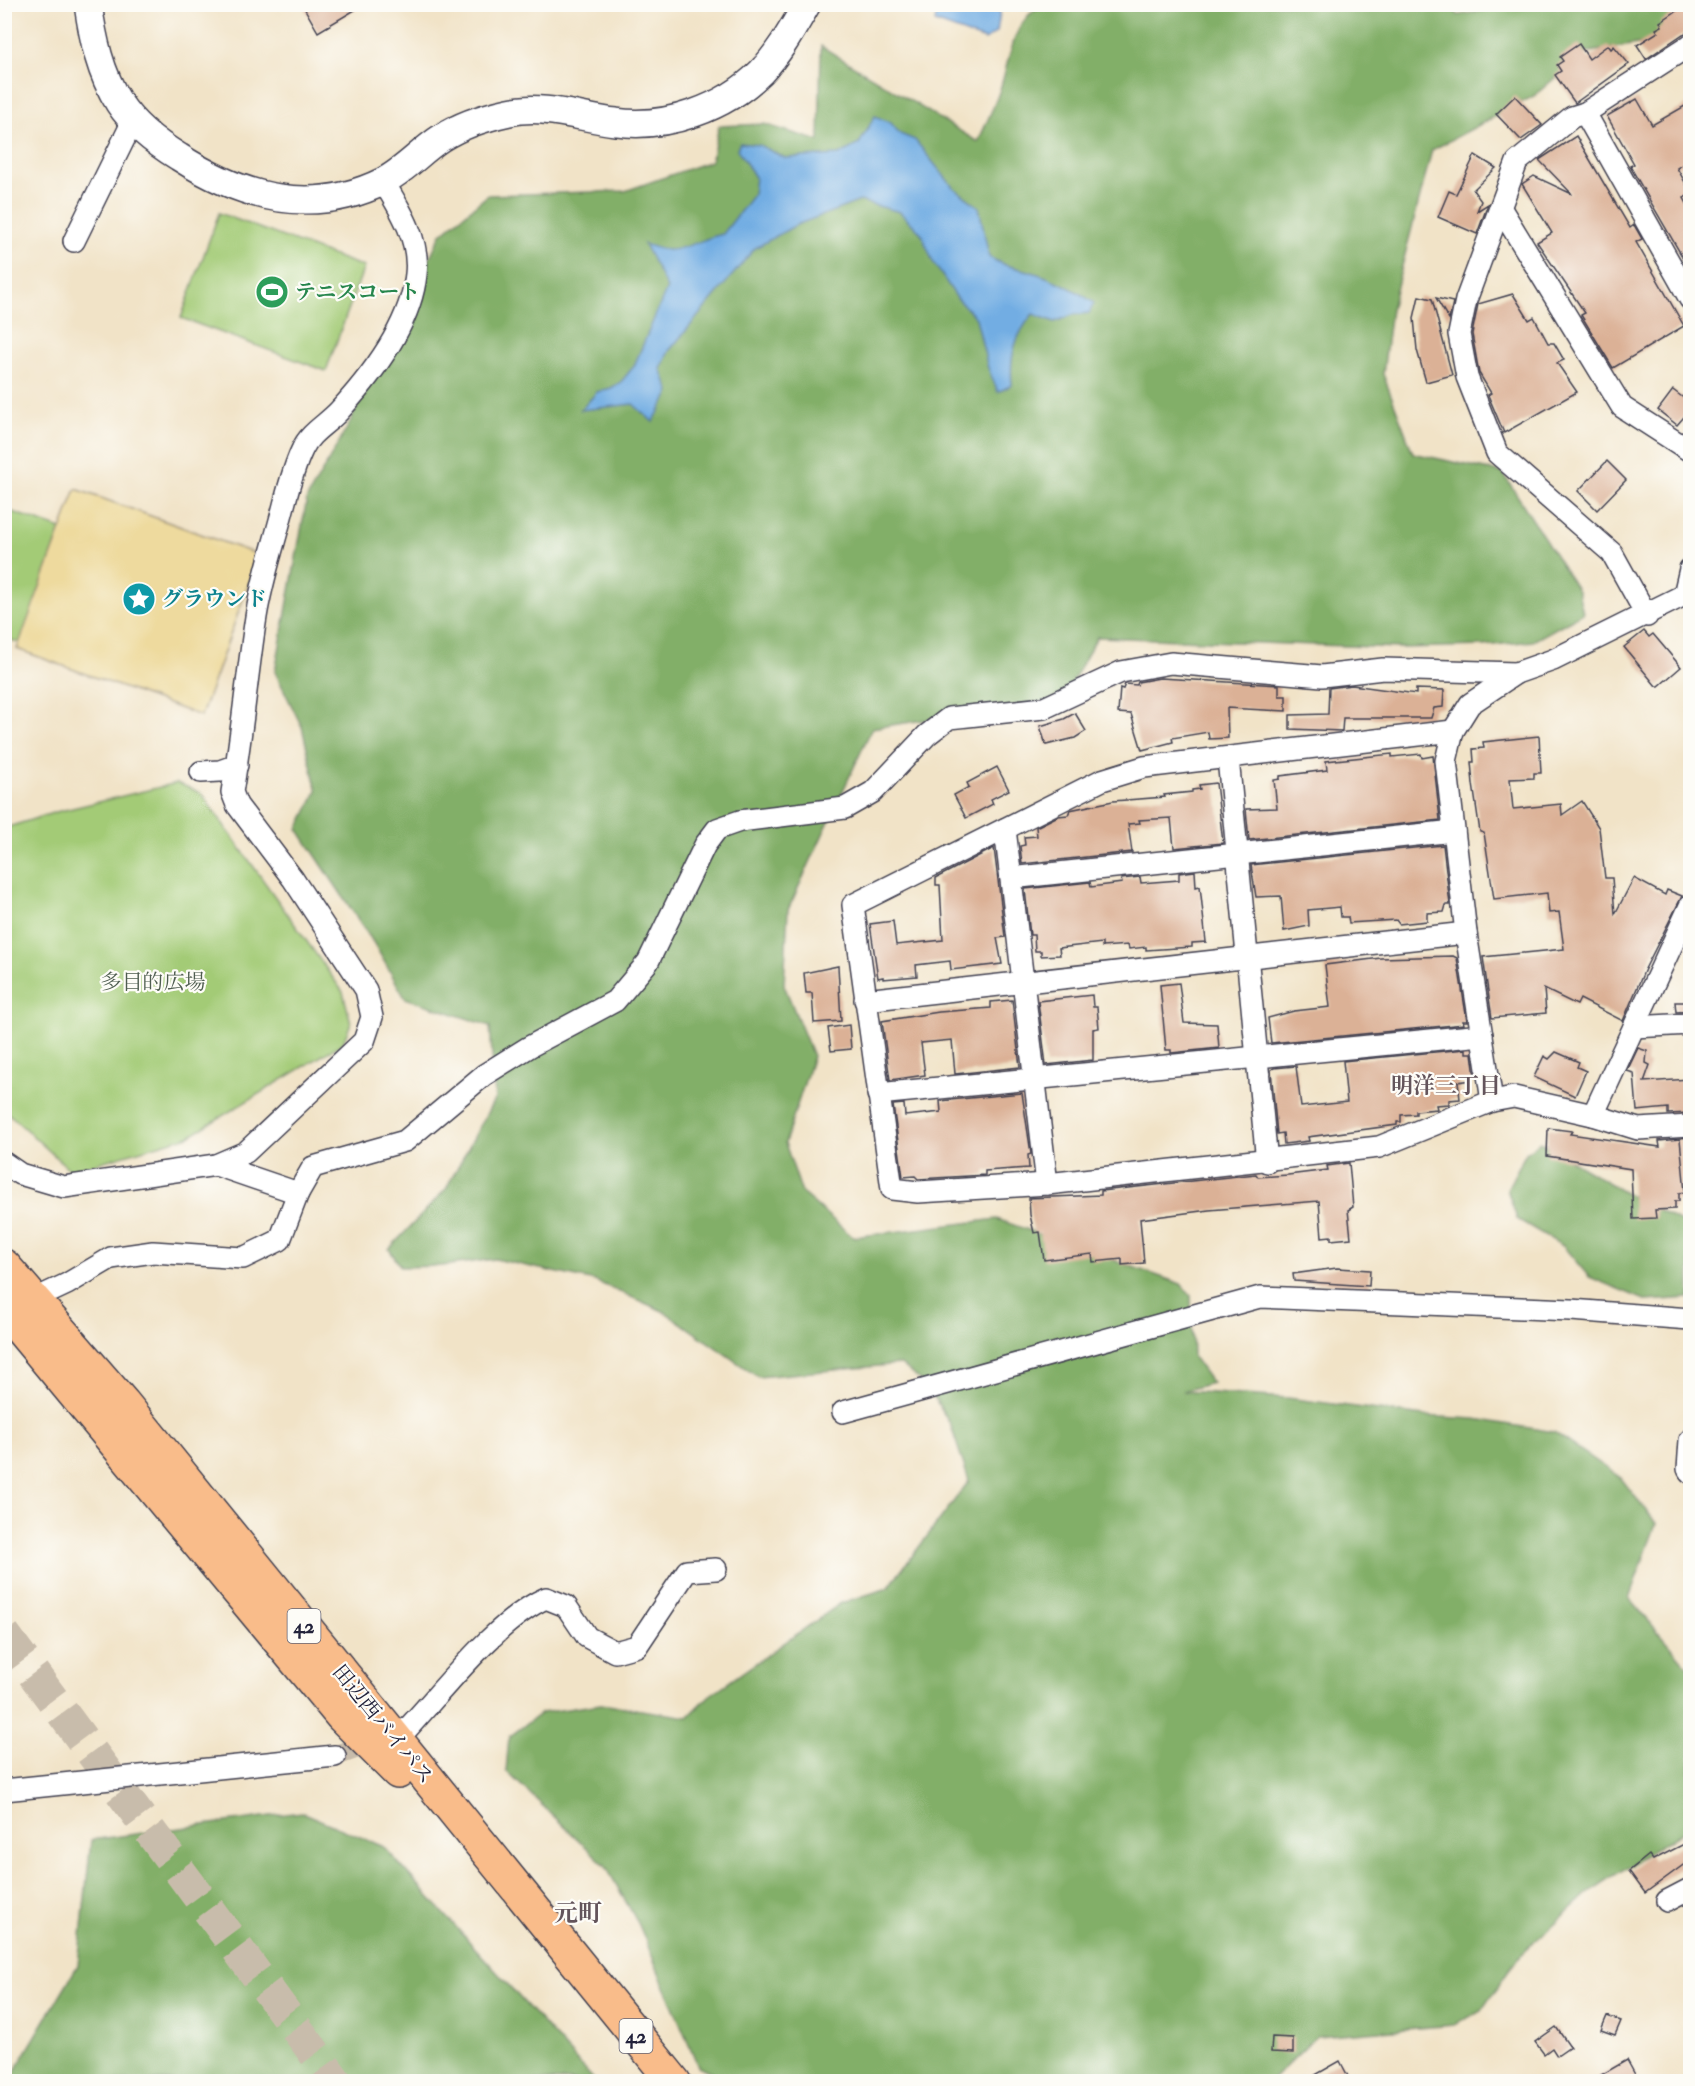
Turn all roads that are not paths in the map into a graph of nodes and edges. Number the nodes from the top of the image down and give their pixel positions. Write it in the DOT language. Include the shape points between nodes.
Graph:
graph roads {
  1 [pos="88,4"];
  2 [pos="807,4"];
  3 [pos="1690,45"];
  4 [pos="1585,113"];
  5 [pos="133,121"];
  6 [pos="384,181"];
  7 [pos="1501,209"];
  8 [pos="74,241"];
  9 [pos="1690,299"];
  10 [pos="1690,451"];
  11 [pos="1690,569"];
  12 [pos="1647,616"];
  13 [pos="1516,673"];
  14 [pos="1453,731"];
  15 [pos="1228,758"];
  16 [pos="237,765"];
  17 [pos="232,792"];
  18 [pos="1005,829"];
  19 [pos="1454,831"];
  20 [pos="1237,854"];
  21 [pos="1011,878"];
  22 [pos="1690,906"];
  23 [pos="1466,933"];
  24 [pos="1247,957"];
  25 [pos="1023,982"];
  26 [pos="865,1000"];
  27 [pos="1690,1024"];
  28 [pos="1634,1028"];
  29 [pos="1482,1035"];
  30 [pos="1256,1057"];
  31 [pos="1035,1078"];
  32 [pos="878,1094"];
  33 [pos="1492,1101"];
  34 [pos="1593,1115"];
  35 [pos="1690,1126"];
  36 [pos="1266,1162"];
  37 [pos="4,1163"];
  38 [pos="216,1165"];
  39 [pos="1047,1184"];
  40 [pos="298,1193"];
  41 [pos="4,1266"];
  42 [pos="14,1314"];
  43 [pos="1690,1319"];
  44 [pos="843,1412"];
  45 [pos="1690,1440"];
  46 [pos="1690,1472"];
  47 [pos="716,1569"];
  48 [pos="408,1729"];
  49 [pos="335,1756"];
  50 [pos="4,1790"];
  51 [pos="1690,1889"];
  52 [pos="1667,1901"];
  53 [pos="674,2082"];
  1 -- 5 [label="street" via="103,72"];
  2 -- 6 [label="street" via="761,72 713,106 652,123 511,111 478,120 441,138"];
  3 -- 4 [label="street"];
  4 -- 7 [label="street" via="1572,117 1517,162"];
  4 -- 9 [label="street"];
  5 -- 6 [label="street" via="160,145 202,172 250,193 291,201 329,200"];
  5 -- 8 [label="street"];
  6 -- 16 [label="street" via="407,221 417,273 413,291 381,357 358,390 310,435 294,470 256,615"];
  7 -- 10 [label="street" via="1622,406"];
  7 -- 12 [label="street" via="1466,300 1459,334 1467,378 1497,453 1612,553"];
  11 -- 12 [label="street" via="1684,595"];
  12 -- 13 [label="street"];
  13 -- 14 [label="street" via="1470,704"];
  13 -- 40 [label="street" via="1383,669 1322,676 1170,663 1121,672 1044,708 949,718 927,735 873,792 845,808 740,820 717,829 705,844 648,962 615,1001 484,1075 405,1141 313,1167"];
  14 -- 15 [label="street"];
  14 -- 19 [label="street" via="1446,761"];
  15 -- 18 [label="street" via="1144,767 1102,780"];
  15 -- 20 [label="street"];
  16 -- 17 [label="street"];
  16 -- 17 [label="street" via="201,772"];
  17 -- 38 [label="street" via="237,805 293,879 366,990 372,1017 364,1041 281,1120 246,1152"];
  18 -- 21 [label="street"];
  18 -- 26 [label="street" via="853,905"];
  19 -- 20 [label="street"];
  19 -- 23 [label="street"];
  20 -- 21 [label="street"];
  20 -- 24 [label="street"];
  21 -- 25 [label="street"];
  22 -- 28 [label="street"];
  23 -- 24 [label="street"];
  23 -- 29 [label="street"];
  24 -- 25 [label="street"];
  24 -- 30 [label="street"];
  25 -- 26 [label="street"];
  25 -- 31 [label="street"];
  26 -- 32 [label="street"];
  27 -- 28 [label="street"];
  28 -- 34 [label="street"];
  29 -- 30 [label="street"];
  29 -- 33 [label="street"];
  30 -- 31 [label="street"];
  30 -- 36 [label="street"];
  31 -- 32 [label="street"];
  31 -- 39 [label="street"];
  32 -- 39 [label="street" via="892,1189 918,1192"];
  33 -- 34 [label="street" via="1514,1097"];
  33 -- 36 [label="street" via="1379,1147"];
  34 -- 35 [label="street" via="1638,1129"];
  36 -- 39 [label="street"];
  37 -- 38 [label="street" via="20,1174 64,1187"];
  38 -- 40 [label="street"];
  40 -- 42 [label="street" via="280,1240 243,1258 153,1252 111,1257"];
  41 -- 42 [label="highway, 田辺西バイパス / 42"];
  42 -- 53 [label="highway, 田辺西バイパス / 42" via="123,1403"];
  43 -- 44 [label="street" via="1260,1297"];
  45 -- 46 [label="street"];
  47 -- 48 [label="street" via="687,1572 636,1646 615,1652 587,1637 566,1606 546,1598 529,1605 507,1622"];
  49 -- 50 [label="street"];
  51 -- 52 [label="street"];
}
